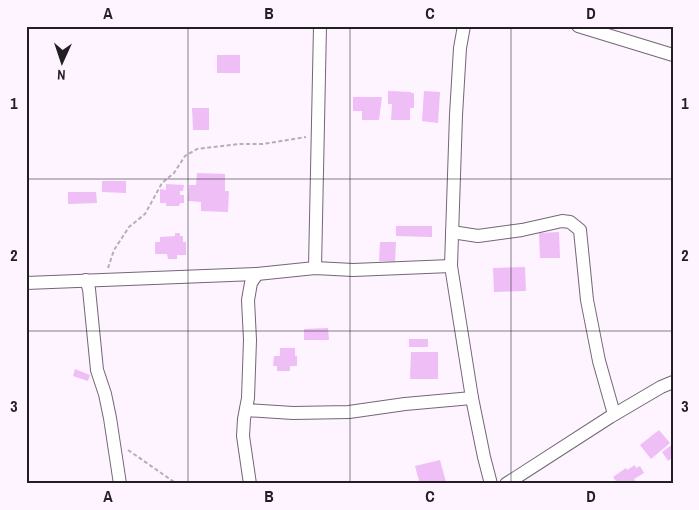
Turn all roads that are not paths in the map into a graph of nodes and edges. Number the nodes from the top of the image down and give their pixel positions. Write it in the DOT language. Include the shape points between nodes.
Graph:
graph roads {
  1 [pos="320,26"];
  2 [pos="464,26"];
  3 [pos="578,26"];
  4 [pos="673,55"];
  5 [pos="452,232"];
  6 [pos="451,266"];
  7 [pos="315,268"];
  8 [pos="257,274"];
  9 [pos="86,280"];
  10 [pos="26,283"];
  11 [pos="673,382"];
  12 [pos="472,398"];
  13 [pos="246,410"];
  14 [pos="614,414"];
  15 [pos="120,484"];
  16 [pos="250,484"];
  17 [pos="491,484"];
  18 [pos="506,484"];
  1 -- 7 [label="street"];
  2 -- 5 [label="street" via="456,115"];
  3 -- 4 [label="street"];
  5 -- 6 [label="street"];
  5 -- 14 [label="street" via="478,236 562,221 570,222 580,230 588,309"];
  6 -- 7 [label="street" via="353,270"];
  6 -- 12 [label="street"];
  7 -- 8 [label="street"];
  8 -- 9 [label="street"];
  8 -- 13 [label="street" via="251,283 248,300"];
  9 -- 10 [label="street"];
  9 -- 15 [label="street" via="97,370 105,394"];
  11 -- 14 [label="street"];
  12 -- 13 [label="street" via="349,412"];
  12 -- 17 [label="street"];
  13 -- 16 [label="street" via="243,436"];
  14 -- 18 [label="street"];
}
